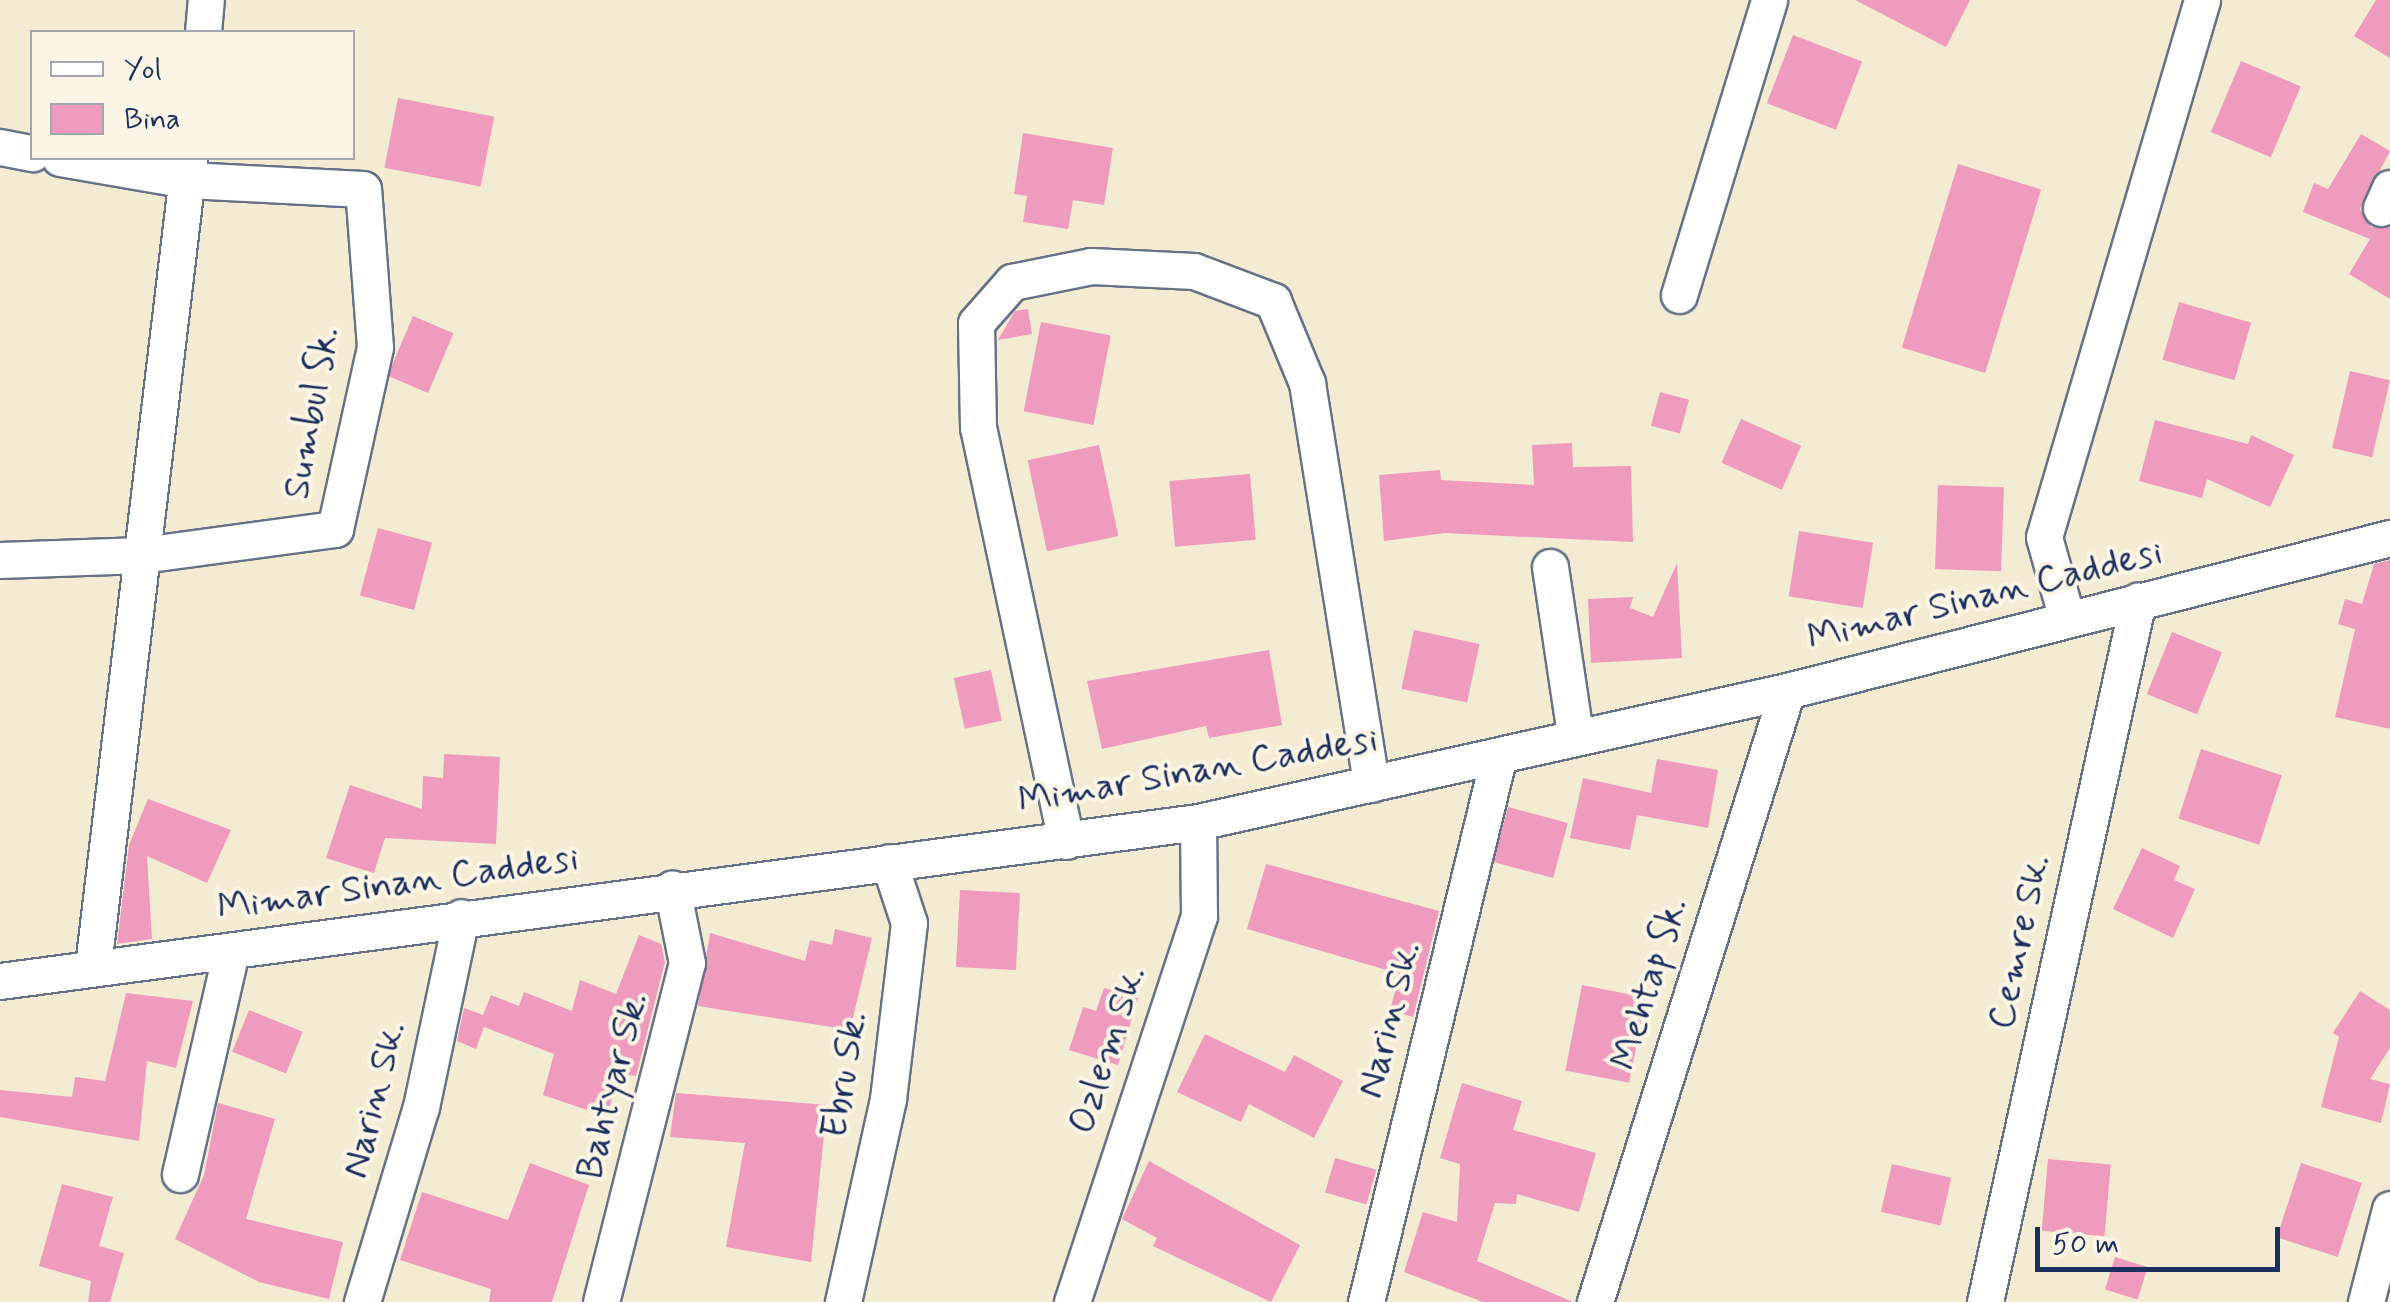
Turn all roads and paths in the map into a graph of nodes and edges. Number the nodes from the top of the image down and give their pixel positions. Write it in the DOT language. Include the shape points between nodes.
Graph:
graph roads {
  1 [pos="206,0"];
  2 [pos="1769,0"];
  3 [pos="2202,0"];
  4 [pos="203,30"];
  5 [pos="0,147"];
  6 [pos="30,152"];
  7 [pos="83,160"];
  8 [pos="188,169"];
  9 [pos="1679,296"];
  10 [pos="2390,538"];
  11 [pos="142,555"];
  12 [pos="0,560"];
  13 [pos="1550,567"];
  14 [pos="2138,600"];
  15 [pos="2067,618"];
  16 [pos="1787,691"];
  17 [pos="1575,735"];
  18 [pos="1498,759"];
  19 [pos="1370,784"];
  20 [pos="1198,822"];
  21 [pos="1066,842"];
  22 [pos="888,862"];
  23 [pos="672,888"];
  24 [pos="461,917"];
  25 [pos="231,951"];
  26 [pos="93,966"];
  27 [pos="0,980"];
  28 [pos="180,1174"];
  29 [pos="2390,1210"];
  30 [pos="362,1302"];
  31 [pos="601,1302"];
  32 [pos="842,1302"];
  33 [pos="1072,1302"];
  34 [pos="1366,1302"];
  35 [pos="1594,1302"];
  36 [pos="1985,1302"];
  37 [pos="2366,1302"];
  1 -- 4 [label="street"];
  2 -- 9 [label="street"];
  3 -- 15 [label="street" via="2044,537"];
  5 -- 6 [label="street"];
  7 -- 8 [label="street"];
  8 -- 11 [label="street"];
  8 -- 11 [label="street, Sumbul Sk." via="363,189 375,347 335,529"];
  10 -- 14 [label="street, Mimar Sinan Caddesi"];
  11 -- 12 [label="street"];
  11 -- 26 [label="street"];
  13 -- 17 [label="street"];
  14 -- 15 [label="street, Mimar Sinan Caddesi"];
  14 -- 36 [label="street, Cemre Sk."];
  15 -- 16 [label="street, Mimar Sinan Caddesi"];
  16 -- 17 [label="street, Mimar Sinan Caddesi"];
  16 -- 35 [label="street, Mehtap Sk."];
  17 -- 18 [label="street, Mimar Sinan Caddesi"];
  18 -- 19 [label="street, Mimar Sinan Caddesi"];
  18 -- 34 [label="street, Narin Sk."];
  19 -- 20 [label="street, Mimar Sinan Caddesi"];
  19 -- 21 [label="street" via="1307,383 1273,301 1194,271 1091,266 1012,282 976,323 978,428"];
  20 -- 21 [label="street, Mimar Sinan Caddesi"];
  20 -- 33 [label="street, Ozlem Sk." via="1198,916"];
  21 -- 22 [label="street, Mimar Sinan Caddesi"];
  22 -- 23 [label="street, Mimar Sinan Caddesi"];
  22 -- 32 [label="street, Ebru Sk." via="909,923 888,1099"];
  23 -- 24 [label="street, Mimar Sinan Caddesi"];
  23 -- 31 [label="street, Bahtyar Sk." via="688,963"];
  24 -- 25 [label="street, Mimar Sinan Caddesi"];
  24 -- 30 [label="street, Narin Sk." via="421,1107"];
  25 -- 26 [label="street, Mimar Sinan Caddesi"];
  25 -- 28 [label="street"];
  26 -- 27 [label="street, Mimar Sinan Caddesi"];
  29 -- 37 [label="street"];
}
